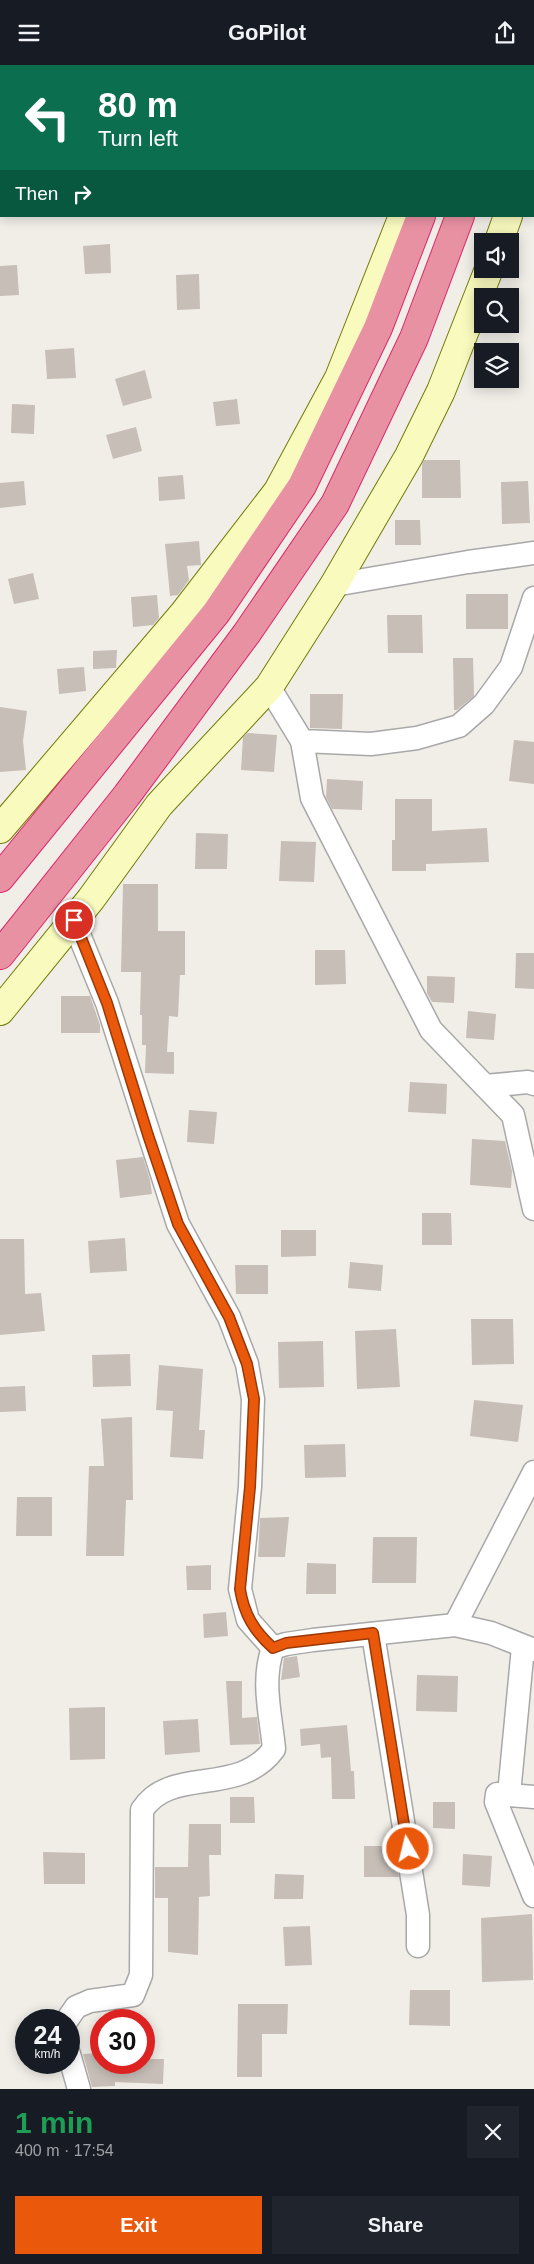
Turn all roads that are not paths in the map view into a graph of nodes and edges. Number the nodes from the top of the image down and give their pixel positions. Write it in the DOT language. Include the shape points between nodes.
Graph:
graph roads {
  1 [pos="403,217"];
  2 [pos="421,217"];
  3 [pos="460,217"];
  4 [pos="508,217"];
  5 [pos="502,233"];
  6 [pos="485,278"];
  7 [pos="534,553"];
  8 [pos="334,585"];
  9 [pos="534,598"];
  10 [pos="269,687"];
  11 [pos="302,741"];
  12 [pos="11,805"];
  13 [pos="0,829"];
  14 [pos="0,878"];
  15 [pos="74,920"];
  16 [pos="0,955"];
  17 [pos="0,1011"];
  18 [pos="534,1083"];
  19 [pos="485,1086"];
  20 [pos="534,1209"];
  21 [pos="534,1472"];
  22 [pos="455,1625"];
  23 [pos="373,1633"];
  24 [pos="273,1648"];
  25 [pos="529,1648"];
  26 [pos="509,1795"];
  27 [pos="534,1797"];
  28 [pos="534,1897"];
  29 [pos="418,1946"];
  30 [pos="75,2009"];
  31 [pos="74,2074"];
  32 [pos="78,2089"];
  1 -- 12 [label="street" via="339,378 278,491 184,613"];
  2 -- 14 [label="highway" via="378,328 302,486 216,613"];
  3 -- 16 [label="highway" via="414,338 335,504 247,633 127,795"];
  4 -- 5 [label="street"];
  6 -- 8 [label="street" via="441,391 409,456"];
  7 -- 8 [label="street"];
  8 -- 10 [label="street"];
  9 -- 11 [label="street" via="511,667 484,704 459,726 417,738 371,743"];
  10 -- 11 [label="street"];
  10 -- 15 [label="street" via="159,805"];
  11 -- 19 [label="street" via="312,798 431,1029"];
  12 -- 13 [label="street"];
  15 -- 17 [label="street"];
  15 -- 24 [label="street" via="107,1003 178,1224 229,1317 247,1364 254,1399 250,1496 240,1589 248,1619"];
  18 -- 19 [label="street"];
  19 -- 20 [label="street" via="513,1115"];
  21 -- 22 [label="street"];
  22 -- 23 [label="street"];
  22 -- 25 [label="street" via="491,1633"];
  23 -- 24 [label="street" via="286,1643"];
  23 -- 29 [label="street" via="418,1915"];
  24 -- 30 [label="street" via="267,1663 266,1682 274,1749 263,1763 244,1773 162,1791 150,1798 142,1810 141,1975 133,1995 90,2001"];
  25 -- 26 [label="street"];
  26 -- 27 [label="street"];
  26 -- 28 [label="street" via="497,1794 496,1802"];
  31 -- 32 [label="street"];
}
